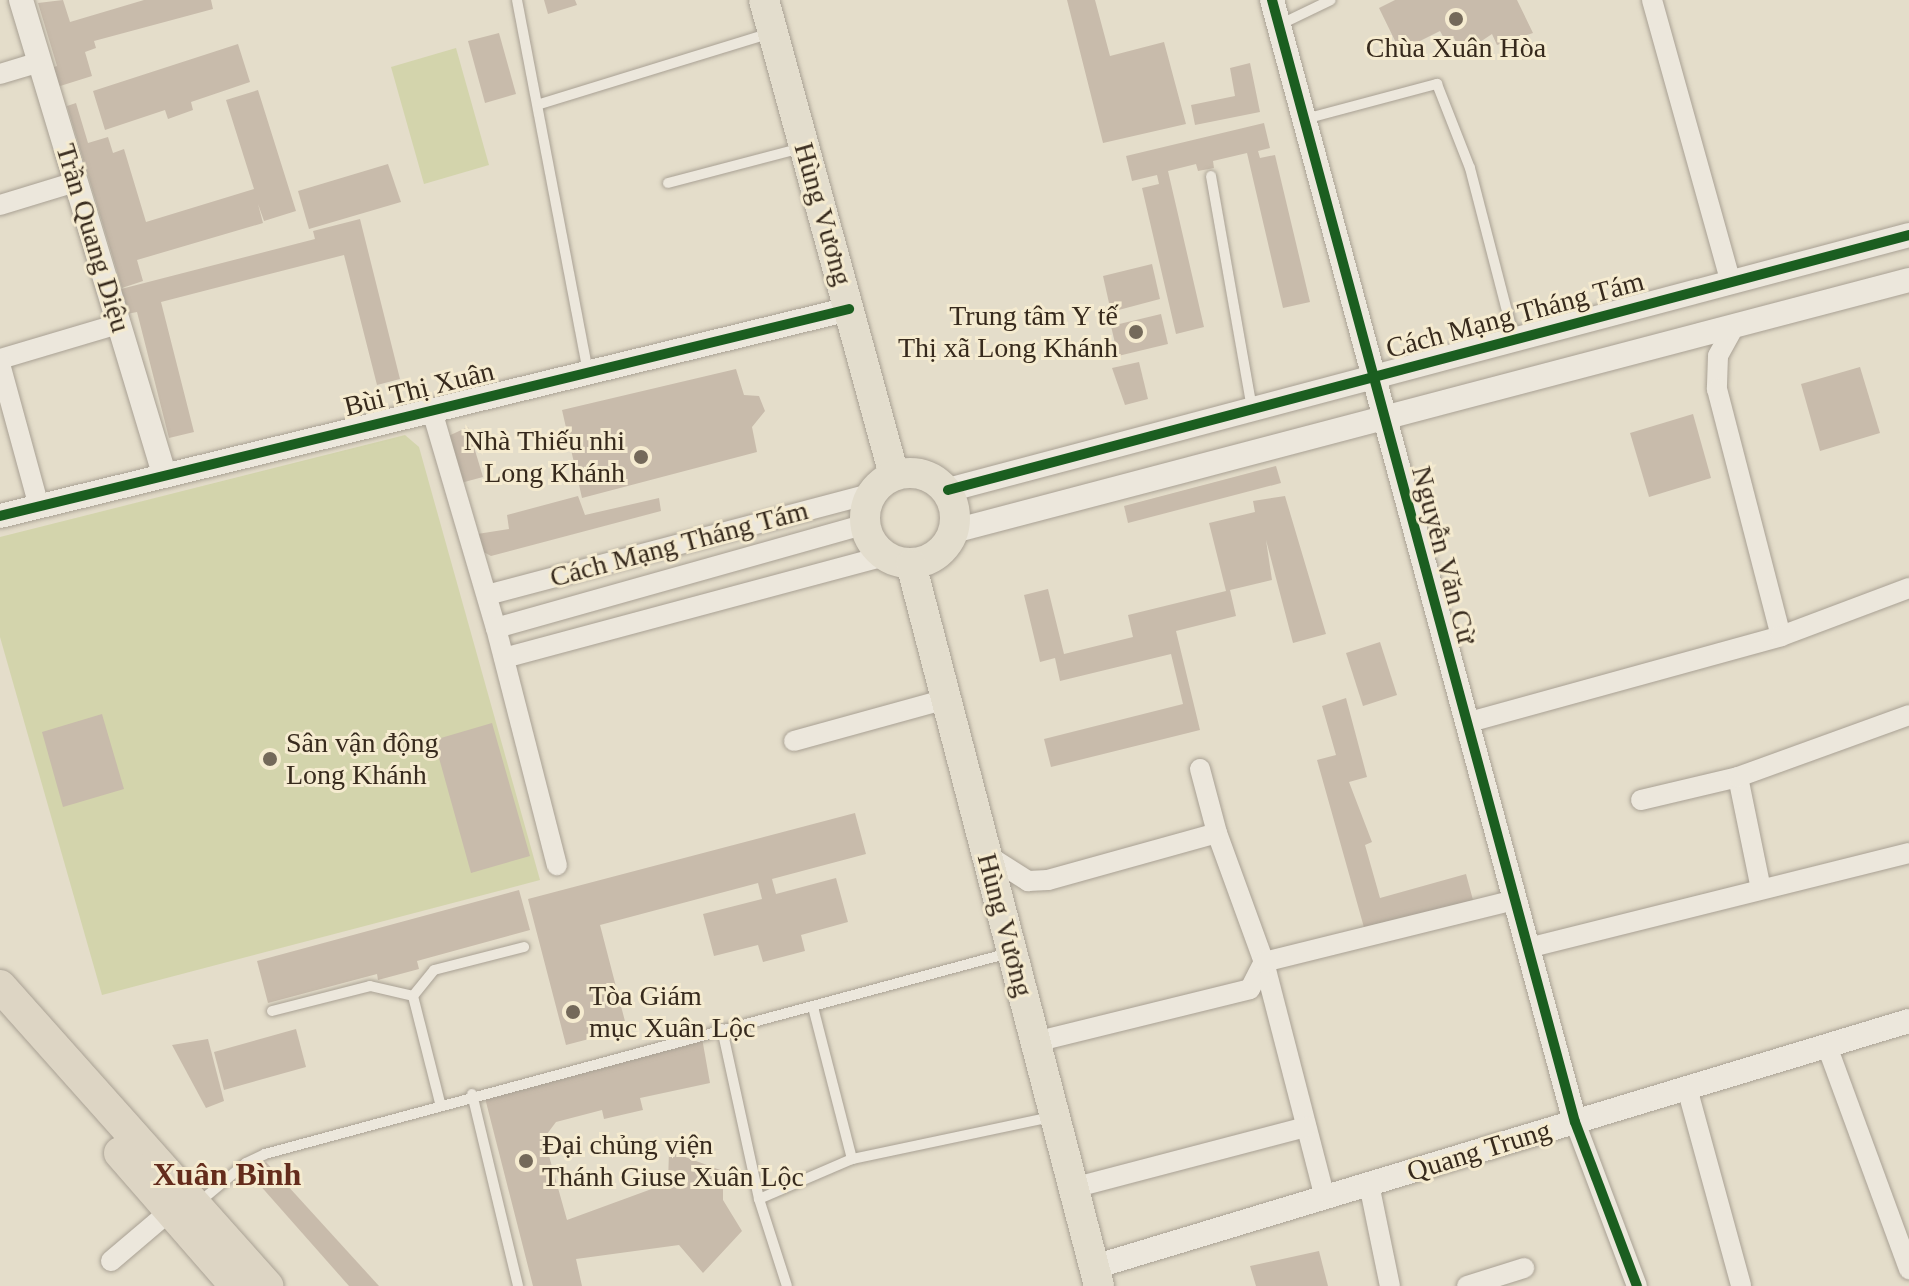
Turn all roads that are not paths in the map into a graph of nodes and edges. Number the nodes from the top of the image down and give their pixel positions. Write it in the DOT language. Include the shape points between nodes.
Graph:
graph roads {
  1 [pos="21,0"];
  2 [pos="517,0"];
  3 [pos="764,0"];
  4 [pos="1272,0"];
  5 [pos="1331,0"];
  6 [pos="1652,0"];
  7 [pos="1279,25"];
  8 [pos="773,33"];
  9 [pos="40,62"];
  10 [pos="0,74"];
  11 [pos="540,104"];
  12 [pos="1304,120"];
  13 [pos="804,147"];
  14 [pos="1211,176"];
  15 [pos="75,182"];
  16 [pos="668,183"];
  17 [pos="0,205"];
  18 [pos="1909,235"];
  19 [pos="1909,280"];
  20 [pos="1731,282"];
  21 [pos="849,309"];
  22 [pos="118,324"];
  23 [pos="1735,325"];
  24 [pos="1515,340"];
  25 [pos="0,362"];
  26 [pos="588,373"];
  27 [pos="1372,378"];
  28 [pos="1252,410"];
  29 [pos="432,411"];
  30 [pos="1382,419"];
  31 [pos="165,476"];
  32 [pos="883,484"];
  33 [pos="948,490"];
  34 [pos="39,507"];
  35 [pos="0,516"];
  36 [pos="865,524"];
  37 [pos="954,531"];
  38 [pos="898,560"];
  39 [pos="1909,588"];
  40 [pos="487,595"];
  41 [pos="496,628"];
  42 [pos="1781,636"];
  43 [pos="504,658"];
  44 [pos="946,699"];
  45 [pos="1909,715"];
  46 [pos="1466,723"];
  47 [pos="794,741"];
  48 [pos="1200,769"];
  49 [pos="1738,777"];
  50 [pos="1641,800"];
  51 [pos="1217,833"];
  52 [pos="1909,853"];
  53 [pos="987,855"];
  54 [pos="557,865"];
  55 [pos="1761,889"];
  56 [pos="1514,900"];
  57 [pos="524,947"];
  58 [pos="1528,948"];
  59 [pos="1012,952"];
  60 [pos="1264,962"];
  61 [pos="0,986"];
  62 [pos="413,996"];
  63 [pos="813,1007"];
  64 [pos="272,1011"];
  65 [pos="0,1014"];
  66 [pos="1909,1021"];
  67 [pos="722,1029"];
  68 [pos="1035,1042"];
  69 [pos="1827,1046"];
  70 [pos="1687,1088"];
  71 [pos="472,1094"];
  72 [pos="440,1103"];
  73 [pos="1055,1117"];
  74 [pos="1575,1122"];
  75 [pos="1306,1127"];
  76 [pos="852,1159"];
  77 [pos="1369,1184"];
  78 [pos="1073,1188"];
  79 [pos="1325,1198"];
  80 [pos="759,1199"];
  81 [pos="182,1208"];
  82 [pos="111,1261"];
  83 [pos="1524,1268"];
  84 [pos="1909,1269"];
  85 [pos="1097,1277"];
  86 [pos="236,1286"];
  87 [pos="267,1286"];
  88 [pos="518,1286"];
  89 [pos="787,1286"];
  90 [pos="1390,1286"];
  91 [pos="1467,1286"];
  92 [pos="1637,1286"];
  93 [pos="1741,1286"];
  1 -- 9 [label="street, Trần Quang Diệu"];
  2 -- 11 [label="lane"];
  3 -- 8 [label="main road, Hùng Vương"];
  4 -- 7 [label="street, Nguyễn Văn Cừ"];
  5 -- 7 [label="lane"];
  6 -- 20 [label="street"];
  7 -- 12 [label="street, Nguyễn Văn Cừ"];
  8 -- 11 [label="lane"];
  8 -- 13 [label="main road, Hùng Vương"];
  9 -- 10 [label="street"];
  9 -- 15 [label="street, Trần Quang Diệu"];
  11 -- 26 [label="lane"];
  12 -- 24 [label="lane" via="1437,84 1470,168"];
  12 -- 27 [label="street, Nguyễn Văn Cừ"];
  13 -- 16 [label="lane"];
  13 -- 21 [label="main road, Hùng Vương"];
  14 -- 28 [label="lane"];
  15 -- 17 [label="street"];
  15 -- 22 [label="street, Trần Quang Diệu"];
  18 -- 20 [label="street, Cách Mạng Tháng Tám"];
  19 -- 23 [label="street"];
  20 -- 24 [label="street, Cách Mạng Tháng Tám"];
  21 -- 26 [label="street, Bùi Thị Xuân"];
  21 -- 32 [label="main road, Hùng Vương"];
  22 -- 25 [label="street"];
  22 -- 31 [label="street, Trần Quang Diệu"];
  23 -- 30 [label="street"];
  23 -- 42 [label="street" via="1718,356 1717,389"];
  24 -- 27 [label="street, Cách Mạng Tháng Tám"];
  25 -- 34 [label="street"];
  26 -- 29 [label="street, Bùi Thị Xuân"];
  27 -- 28 [label="street, Cách Mạng Tháng Tám"];
  27 -- 30 [label="street, Nguyễn Văn Cừ"];
  28 -- 33 [label="street, Cách Mạng Tháng Tám"];
  29 -- 31 [label="street, Bùi Thị Xuân"];
  29 -- 40 [label="street"];
  30 -- 37 [label="street"];
  30 -- 46 [label="street, Nguyễn Văn Cừ"];
  31 -- 34 [label="street, Bùi Thị Xuân"];
  32 -- 33 [label="main road" via="914,472 933,477"];
  32 -- 36 [label="main road"];
  32 -- 40 [label="street, Cách Mạng Tháng Tám"];
  33 -- 37 [label="main road" via="956,510"];
  34 -- 35 [label="street, Bùi Thị Xuân"];
  36 -- 38 [label="main road"];
  36 -- 41 [label="street, Cách Mạng Tháng Tám"];
  37 -- 38 [label="main road" via="945,548"];
  38 -- 43 [label="street"];
  38 -- 44 [label="main road, Hùng Vương"];
  39 -- 42 [label="street"];
  40 -- 41 [label="street"];
  41 -- 43 [label="street"];
  42 -- 46 [label="street"];
  43 -- 54 [label="street"];
  44 -- 47 [label="street"];
  44 -- 53 [label="main road, Hùng Vương"];
  45 -- 49 [label="street"];
  46 -- 56 [label="street, Nguyễn Văn Cừ"];
  48 -- 51 [label="street"];
  49 -- 50 [label="street"];
  49 -- 55 [label="street"];
  51 -- 53 [label="street" via="1048,880 1028,881"];
  51 -- 60 [label="street"];
  52 -- 55 [label="street"];
  53 -- 59 [label="main road, Hùng Vương"];
  55 -- 58 [label="street"];
  56 -- 58 [label="street, Nguyễn Văn Cừ"];
  56 -- 60 [label="street"];
  57 -- 62 [label="lane" via="434,970"];
  58 -- 74 [label="street, Nguyễn Văn Cừ"];
  59 -- 63 [label="lane"];
  59 -- 68 [label="main road, Hùng Vương"];
  60 -- 68 [label="street" via="1250,989"];
  60 -- 75 [label="street"];
  61 -- 81 [label="highway"];
  62 -- 64 [label="lane" via="370,986"];
  62 -- 72 [label="lane"];
  63 -- 67 [label="lane"];
  63 -- 76 [label="lane"];
  65 -- 81 [label="highway"];
  66 -- 69 [label="street, Quang Trung"];
  67 -- 71 [label="lane"];
  67 -- 80 [label="lane"];
  68 -- 73 [label="main road, Hùng Vương"];
  69 -- 70 [label="street, Quang Trung"];
  69 -- 84 [label="street"];
  70 -- 74 [label="street, Quang Trung"];
  70 -- 93 [label="street"];
  71 -- 72 [label="lane"];
  71 -- 88 [label="lane"];
  72 -- 81 [label="lane" via="254,1158"];
  73 -- 76 [label="lane"];
  73 -- 78 [label="main road, Hùng Vương"];
  74 -- 77 [label="street, Quang Trung"];
  74 -- 92 [label="street"];
  75 -- 78 [label="street"];
  75 -- 79 [label="street"];
  76 -- 80 [label="lane"];
  77 -- 79 [label="street, Quang Trung"];
  77 -- 90 [label="street"];
  78 -- 85 [label="main road, Hùng Vương"];
  79 -- 85 [label="street, Quang Trung"];
  80 -- 89 [label="lane"];
  81 -- 82 [label="street"];
  81 -- 86 [label="highway"];
  81 -- 87 [label="highway"];
  83 -- 91 [label="street"];
}
